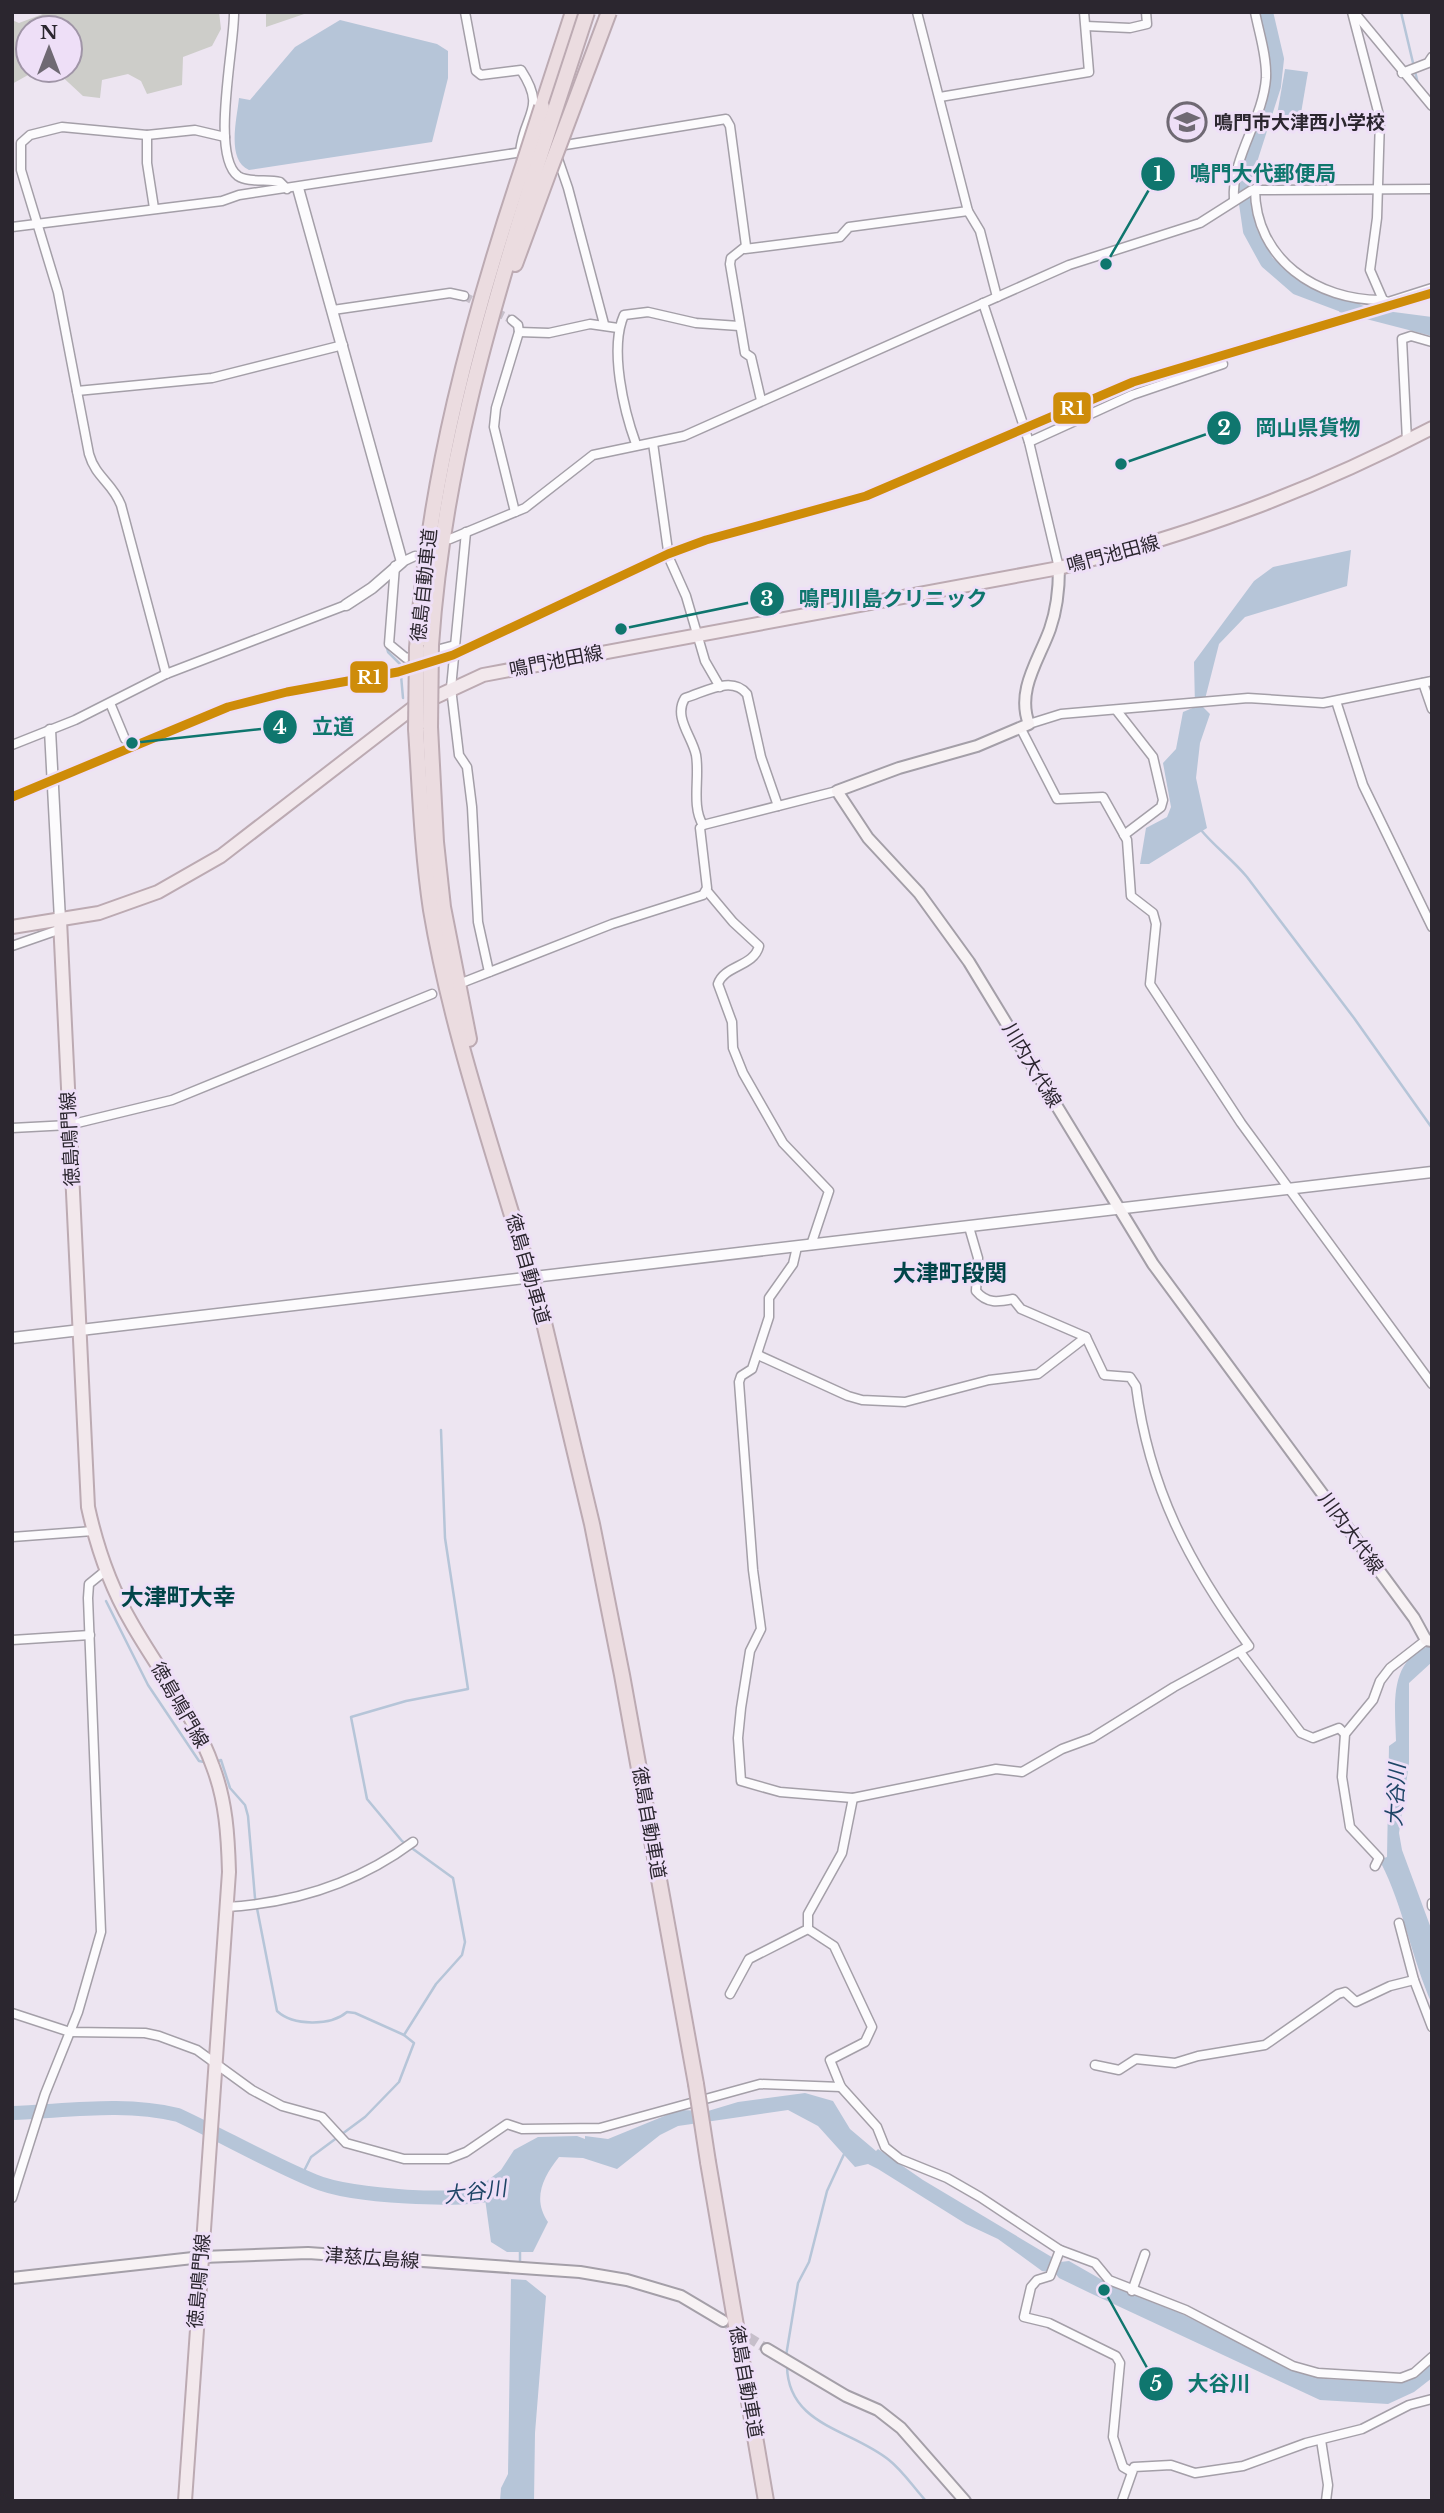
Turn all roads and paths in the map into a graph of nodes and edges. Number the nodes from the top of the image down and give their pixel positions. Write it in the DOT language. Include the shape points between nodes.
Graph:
graph roads {
  1 [pos="234,12"];
  2 [pos="465,12"];
  3 [pos="564,12"];
  4 [pos="573,12"];
  5 [pos="587,12"];
  6 [pos="609,12"];
  7 [pos="917,12"];
  8 [pos="1084,12"];
  9 [pos="1146,12"];
  10 [pos="1255,12"];
  11 [pos="1353,12"];
  12 [pos="1086,26"];
  13 [pos="1432,57"];
  14 [pos="1410,70"];
  15 [pos="940,97"];
  16 [pos="1432,106"];
  17 [pos="542,107"];
  18 [pos="147,135"];
  19 [pos="225,137"];
  20 [pos="552,147"];
  21 [pos="533,162"];
  22 [pos="299,188"];
  23 [pos="1377,189"];
  24 [pos="1432,189"];
  25 [pos="287,190"];
  26 [pos="1253,190"];
  27 [pos="1235,199"];
  28 [pos="155,208"];
  29 [pos="968,211"];
  30 [pos="38,224"];
  31 [pos="12,227"];
  32 [pos="745,249"];
  33 [pos="1432,288"];
  34 [pos="464,296"];
  35 [pos="997,297"];
  36 [pos="1383,300"];
  37 [pos="983,303"];
  38 [pos="333,310"];
  39 [pos="512,320"];
  40 [pos="604,324"];
  41 [pos="739,326"];
  42 [pos="618,328"];
  43 [pos="519,332"];
  44 [pos="1432,342"];
  45 [pos="343,345"];
  46 [pos="1223,364"];
  47 [pos="77,391"];
  48 [pos="761,400"];
  49 [pos="1432,428"];
  50 [pos="1407,440"];
  51 [pos="1029,442"];
  52 [pos="653,443"];
  53 [pos="636,444"];
  54 [pos="514,512"];
  55 [pos="466,532"];
  56 [pos="450,539"];
  57 [pos="415,556"];
  58 [pos="399,564"];
  59 [pos="1059,568"];
  60 [pos="346,605"];
  61 [pos="697,635"];
  62 [pos="455,645"];
  63 [pos="424,647"];
  64 [pos="166,674"];
  65 [pos="1427,682"];
  66 [pos="720,687"];
  67 [pos="451,688"];
  68 [pos="1336,701"];
  69 [pos="110,703"];
  70 [pos="1432,709"];
  71 [pos="1117,710"];
  72 [pos="1025,727"];
  73 [pos="50,730"];
  74 [pos="125,739"];
  75 [pos="12,745"];
  76 [pos="837,791"];
  77 [pos="778,806"];
  78 [pos="703,825"];
  79 [pos="1124,835"];
  80 [pos="707,891"];
  81 [pos="60,924"];
  82 [pos="12,927"];
  83 [pos="1432,927"];
  84 [pos="12,946"];
  85 [pos="489,972"];
  86 [pos="464,982"];
  87 [pos="432,994"];
  88 [pos="69,1125"];
  89 [pos="12,1128"];
  90 [pos="1432,1172"];
  91 [pos="1290,1189"];
  92 [pos="1120,1210"];
  93 [pos="970,1227"];
  94 [pos="811,1245"];
  95 [pos="797,1247"];
  96 [pos="80,1332"];
  97 [pos="1086,1337"];
  98 [pos="12,1338"];
  99 [pos="758,1355"];
  100 [pos="1432,1384"];
  101 [pos="93,1531"];
  102 [pos="12,1537"];
  103 [pos="106,1571"];
  104 [pos="90,1635"];
  105 [pos="12,1640"];
  106 [pos="1427,1640"];
  107 [pos="1240,1652"];
  108 [pos="1345,1734"];
  109 [pos="853,1798"];
  110 [pos="409,1845"];
  111 [pos="1375,1866"];
  112 [pos="226,1907"];
  113 [pos="1399,1923"];
  114 [pos="808,1929"];
  115 [pos="1414,1980"];
  116 [pos="730,1994"];
  117 [pos="12,2013"];
  118 [pos="1432,2027"];
  119 [pos="70,2032"];
  120 [pos="216,2061"];
  121 [pos="1095,2065"];
  122 [pos="841,2087"];
  123 [pos="17,2173"];
  124 [pos="12,2198"];
  125 [pos="1059,2254"];
  126 [pos="1145,2254"];
  127 [pos="202,2257"];
  128 [pos="12,2278"];
  129 [pos="1132,2291"];
  130 [pos="723,2321"];
  131 [pos="767,2349"];
  132 [pos="1432,2357"];
  133 [pos="1432,2399"];
  134 [pos="1321,2440"];
  135 [pos="1130,2471"];
  136 [pos="1329,2498"];
  137 [pos="185,2501"];
  138 [pos="766,2501"];
  139 [pos="965,2501"];
  140 [pos="1122,2501"];
  1 -- 19 [label="street"];
  2 -- 21 [label="street" via="476,71 481,75 521,70 529,82 536,102"];
  3 -- 17 [label="highway"];
  4 -- 17 [label="highway"];
  5 -- 21 [label="highway, bridge"];
  6 -- 21 [label="highway, bridge"];
  7 -- 15 [label="street"];
  8 -- 12 [label="street"];
  9 -- 12 [label="street" via="1147,24 1130,28"];
  10 -- 27 [label="street" via="1266,80 1236,173"];
  11 -- 14 [label="street"];
  11 -- 23 [label="street" via="1380,119"];
  12 -- 15 [label="street" via="1088,72"];
  13 -- 14 [label="street" via="1429,63"];
  14 -- 16 [label="street"];
  15 -- 29 [label="street"];
  17 -- 21 [label="highway, 徳島自動車道, bridge"];
  18 -- 19 [label="street" via="195,130"];
  18 -- 28 [label="street"];
  18 -- 30 [label="street" via="76,127 30,135 22,143 21,170"];
  19 -- 25 [label="street" via="227,160 238,176 280,182"];
  20 -- 21 [label="street"];
  20 -- 32 [label="street" via="726,119"];
  20 -- 40 [label="street" via="568,188"];
  21 -- 22 [label="street"];
  21 -- 63 [label="highway, 徳島自動車道" via="460,433"];
  21 -- 63 [label="highway, 徳島自動車道" via="487,283 444,444 421,594"];
  22 -- 25 [label="street"];
  22 -- 38 [label="street"];
  23 -- 24 [label="street"];
  23 -- 26 [label="street"];
  23 -- 36 [label="street" via="1370,270"];
  25 -- 28 [label="street"];
  26 -- 27 [label="street"];
  26 -- 36 [label="street" via="1264,239 1296,274 1342,294"];
  27 -- 35 [label="street" via="1200,223 1069,265"];
  28 -- 30 [label="street"];
  29 -- 32 [label="street" via="868,223 849,227 840,237"];
  29 -- 35 [label="street" via="981,231"];
  30 -- 31 [label="street"];
  30 -- 47 [label="street" via="58,292"];
  32 -- 41 [label="street" via="731,258 730,264"];
  33 -- 36 [label="street"];
  34 -- 38 [label="street" via="450,293"];
  35 -- 37 [label="street"];
  37 -- 48 [label="street"];
  37 -- 51 [label="street"];
  38 -- 45 [label="street"];
  39 -- 43 [label="street"];
  40 -- 42 [label="street"];
  40 -- 43 [label="street" via="549,333"];
  41 -- 42 [label="street" via="696,323 648,312 624,315"];
  41 -- 48 [label="street"];
  42 -- 53 [label="street" via="622,401"];
  43 -- 54 [label="street" via="494,427"];
  44 -- 50 [label="street" via="1402,339"];
  45 -- 47 [label="street" via="212,378"];
  45 -- 58 [label="street"];
  46 -- 51 [label="street" via="1132,395"];
  47 -- 64 [label="street" via="94,471 115,490 121,505"];
  48 -- 52 [label="street" via="684,436"];
  49 -- 50 [label="main road, 鳴門池田線"];
  50 -- 59 [label="main road, 鳴門池田線" via="1351,470 1220,522"];
  51 -- 59 [label="street"];
  52 -- 53 [label="street"];
  52 -- 61 [label="street" via="668,558"];
  53 -- 54 [label="street" via="593,455 535,502"];
  54 -- 55 [label="street"];
  55 -- 56 [label="street"];
  55 -- 62 [label="street"];
  57 -- 58 [label="street"];
  58 -- 60 [label="street"];
  58 -- 62 [label="street" via="389,645 406,657"];
  59 -- 61 [label="main road, 鳴門池田線"];
  59 -- 72 [label="main road" via="1053,618 1026,687"];
  60 -- 64 [label="street"];
  61 -- 66 [label="street"];
  61 -- 67 [label="main road, 鳴門池田線" via="521,666"];
  62 -- 67 [label="street"];
  63 -- 138 [label="highway, 徳島自動車道, bridge" via="423,728 443,907 494,1154 540,1306 592,1524 696,2084"];
  64 -- 69 [label="street"];
  65 -- 68 [label="street"];
  65 -- 70 [label="street"];
  66 -- 77 [label="street" via="733,684 747,694"];
  66 -- 78 [label="street" via="685,698 681,704 681,719 696,752"];
  67 -- 81 [label="main road, 鳴門池田線" via="393,722 210,862 158,892"];
  67 -- 85 [label="street" via="459,755 469,780 478,922"];
  68 -- 71 [label="street" via="1248,698"];
  68 -- 83 [label="street" via="1363,785"];
  69 -- 73 [label="street"];
  69 -- 74 [label="street"];
  71 -- 72 [label="street" via="1061,715"];
  71 -- 79 [label="street" via="1153,757 1163,800 1161,807"];
  72 -- 76 [label="main road"];
  72 -- 79 [label="street" via="1056,799 1103,797"];
  73 -- 75 [label="street"];
  73 -- 81 [label="street"];
  76 -- 77 [label="street"];
  76 -- 92 [label="main road, 川内大代線" via="868,838 919,893 969,962"];
  77 -- 78 [label="street"];
  78 -- 80 [label="street"];
  79 -- 91 [label="street" via="1131,896 1153,913 1156,924 1150,984"];
  80 -- 85 [label="street"];
  80 -- 94 [label="street" via="759,946 748,962 726,974 719,984 743,1073 783,1143 829,1191"];
  81 -- 82 [label="main road, 鳴門池田線"];
  81 -- 84 [label="street"];
  81 -- 88 [label="main road, 徳島鳴門線"];
  85 -- 86 [label="street"];
  87 -- 88 [label="street" via="172,1100"];
  88 -- 89 [label="street"];
  88 -- 96 [label="main road, 徳島鳴門線"];
  90 -- 91 [label="street"];
  91 -- 92 [label="street"];
  91 -- 100 [label="street"];
  92 -- 93 [label="street"];
  92 -- 106 [label="main road, 川内大代線" via="1153,1264"];
  93 -- 94 [label="street"];
  93 -- 97 [label="street" via="978,1258 976,1291 981,1297 990,1302 1013,1299 1021,1309"];
  94 -- 95 [label="street"];
  95 -- 96 [label="street"];
  95 -- 99 [label="street" via="793,1264 769,1298 769,1317"];
  96 -- 98 [label="street"];
  96 -- 101 [label="main road, 徳島鳴門線"];
  97 -- 99 [label="street" via="1038,1374 989,1380 905,1402 848,1396"];
  97 -- 107 [label="street" via="1104,1375 1123,1374 1136,1385 1148,1452 1166,1507 1201,1578 1249,1646"];
  99 -- 109 [label="street" via="739,1382 761,1629 750,1651 741,1708 741,1782 780,1792"];
  101 -- 102 [label="street"];
  101 -- 103 [label="main road, 徳島鳴門線"];
  103 -- 104 [label="street" via="89,1584"];
  103 -- 112 [label="main road, 徳島鳴門線" via="214,1767 228,1832"];
  104 -- 105 [label="street"];
  104 -- 119 [label="street" via="101,1932"];
  106 -- 108 [label="street" via="1390,1668 1373,1700"];
  107 -- 108 [label="street" via="1301,1732 1313,1738 1339,1728"];
  107 -- 109 [label="street" via="1174,1686 1092,1738 1022,1772 996,1769"];
  108 -- 111 [label="street" via="1345,1806 1355,1835 1379,1858"];
  109 -- 114 [label="street" via="842,1853 808,1914"];
  110 -- 112 [label="street" via="384,1864 321,1891 262,1905"];
  112 -- 120 [label="main road, 徳島鳴門線"];
  113 -- 115 [label="street"];
  114 -- 116 [label="street" via="748,1959"];
  114 -- 122 [label="street" via="834,1945 872,2026 864,2042 830,2060"];
  115 -- 118 [label="street"];
  115 -- 121 [label="street" via="1356,2002 1345,1992 1338,1994 1279,2038 1255,2048 1175,2063 1136,2059 1119,2070"];
  117 -- 119 [label="street"];
  119 -- 120 [label="street" via="145,2032"];
  119 -- 123 [label="street"];
  120 -- 122 [label="street" via="252,2090 282,2106 322,2117 343,2141 404,2160 426,2161 466,2152 507,2124 522,2129 600,2128 760,2084"];
  120 -- 127 [label="main road, 徳島鳴門線"];
  122 -- 125 [label="street" via="877,2127 885,2147 900,2159 980,2197"];
  123 -- 124 [label="street"];
  125 -- 129 [label="street" via="1095,2263 1109,2280"];
  125 -- 135 [label="street" via="1050,2276 1031,2287 1024,2317 1049,2323 1116,2356 1120,2363 1113,2437 1123,2467"];
  126 -- 129 [label="street"];
  127 -- 128 [label="main road, 津慈広島線"];
  127 -- 130 [label="main road, 津慈広島線" via="308,2253 541,2268 627,2280 681,2296"];
  127 -- 137 [label="main road, 徳島鳴門線"];
  129 -- 132 [label="street" via="1186,2311 1293,2366 1318,2373 1401,2378"];
  131 -- 139 [label="main road" via="878,2410 901,2428"];
  133 -- 134 [label="street" via="1409,2405 1362,2429"];
  134 -- 135 [label="street" via="1260,2462 1212,2472 1158,2465"];
  134 -- 136 [label="street"];
  135 -- 140 [label="street"];
}
